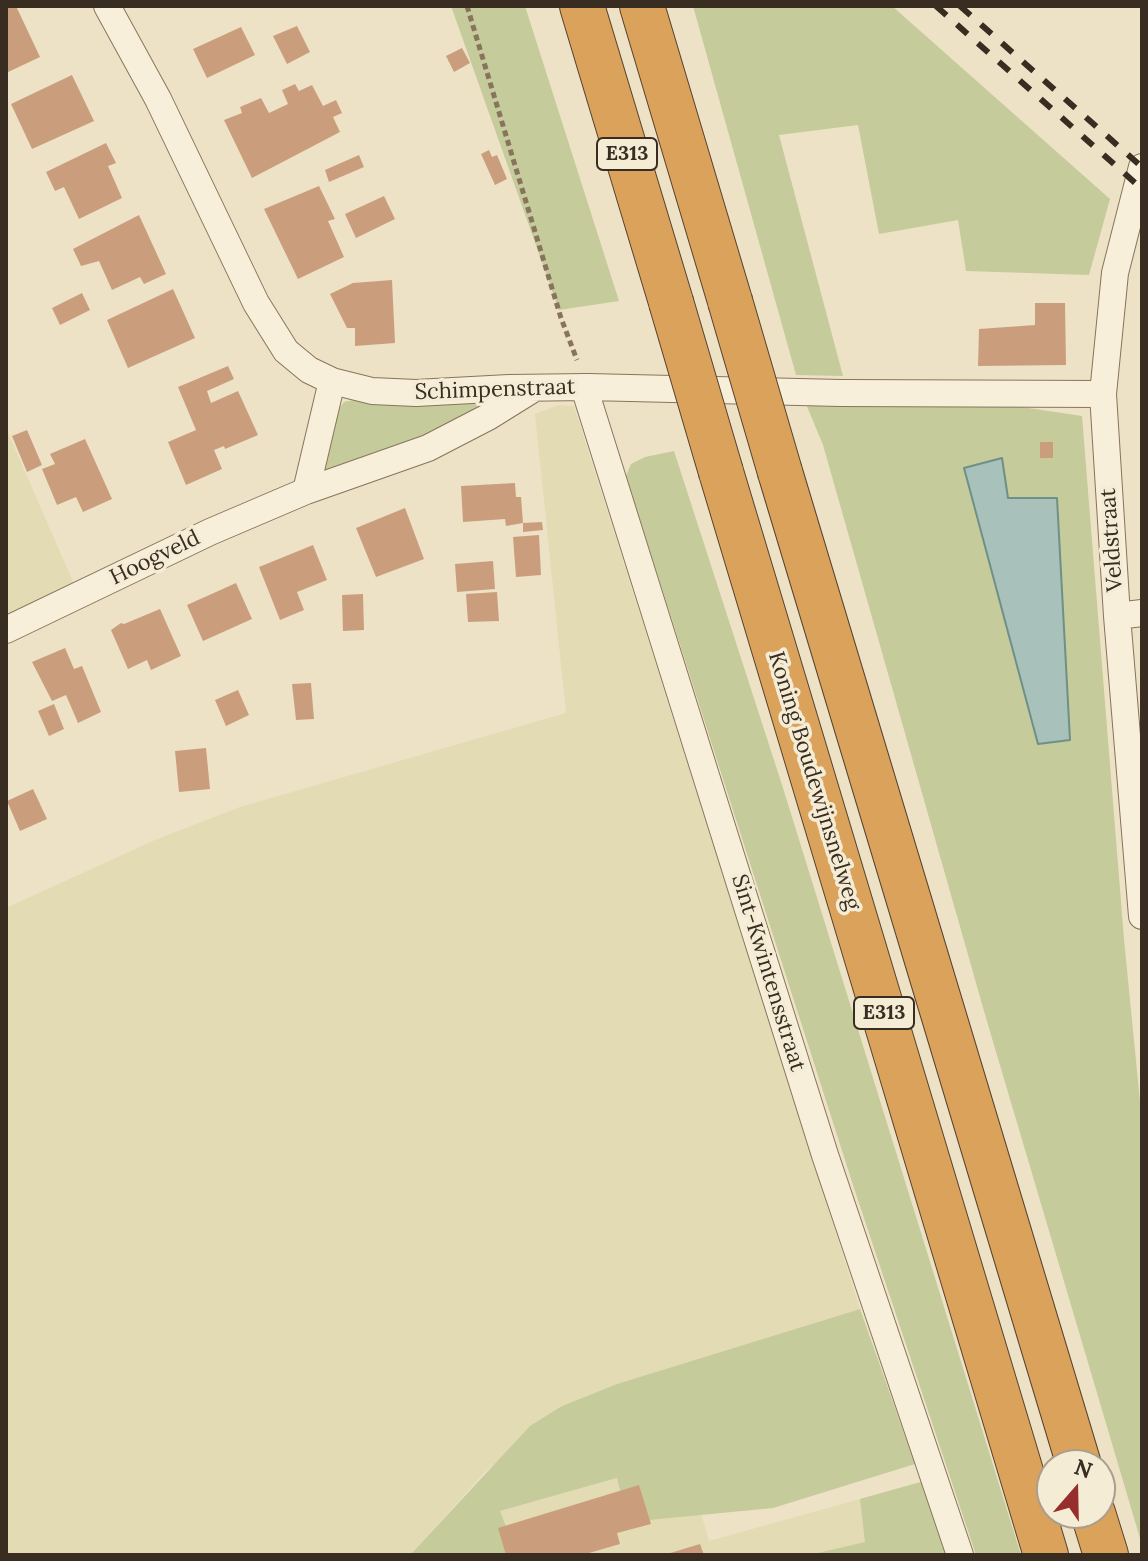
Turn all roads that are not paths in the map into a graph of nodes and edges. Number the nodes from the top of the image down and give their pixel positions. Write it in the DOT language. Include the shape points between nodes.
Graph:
graph roads {
  1 [pos="107,6"];
  2 [pos="582,6"];
  3 [pos="642,6"];
  4 [pos="1142,167"];
  5 [pos="332,381"];
  6 [pos="535,387"];
  7 [pos="586,387"];
  8 [pos="1103,394"];
  9 [pos="306,491"];
  10 [pos="1130,614"];
  11 [pos="6,630"];
  12 [pos="1142,916"];
  13 [pos="1074,1449"];
  14 [pos="1098,1529"];
  15 [pos="960,1555"];
  16 [pos="1046,1555"];
  17 [pos="1106,1555"];
  1 -- 5 [label="street, Schimpenstraat" via="256,303 286,351"];
  2 -- 16 [label="highway, Koning Boudewijnsnelweg / E313, bridge"];
  3 -- 13 [label="highway, E313, bridge"];
  4 -- 8 [label="street, Veldstraat" via="1115,273"];
  5 -- 6 [label="street, Schimpenstraat" via="372,391 416,393"];
  5 -- 9 [label="street"];
  6 -- 7 [label="street, Schimpenstraat"];
  6 -- 9 [label="street, Hoogveld" via="428,448"];
  7 -- 8 [label="street, Schimpenstraat"];
  7 -- 15 [label="street, Sint-Kwintensstraat" via="825,1155"];
  8 -- 10 [label="street, Veldstraat"];
  9 -- 11 [label="street, Hoogveld"];
  10 -- 12 [label="street, Veldstraat"];
  14 -- 17 [label="highway"];
}
